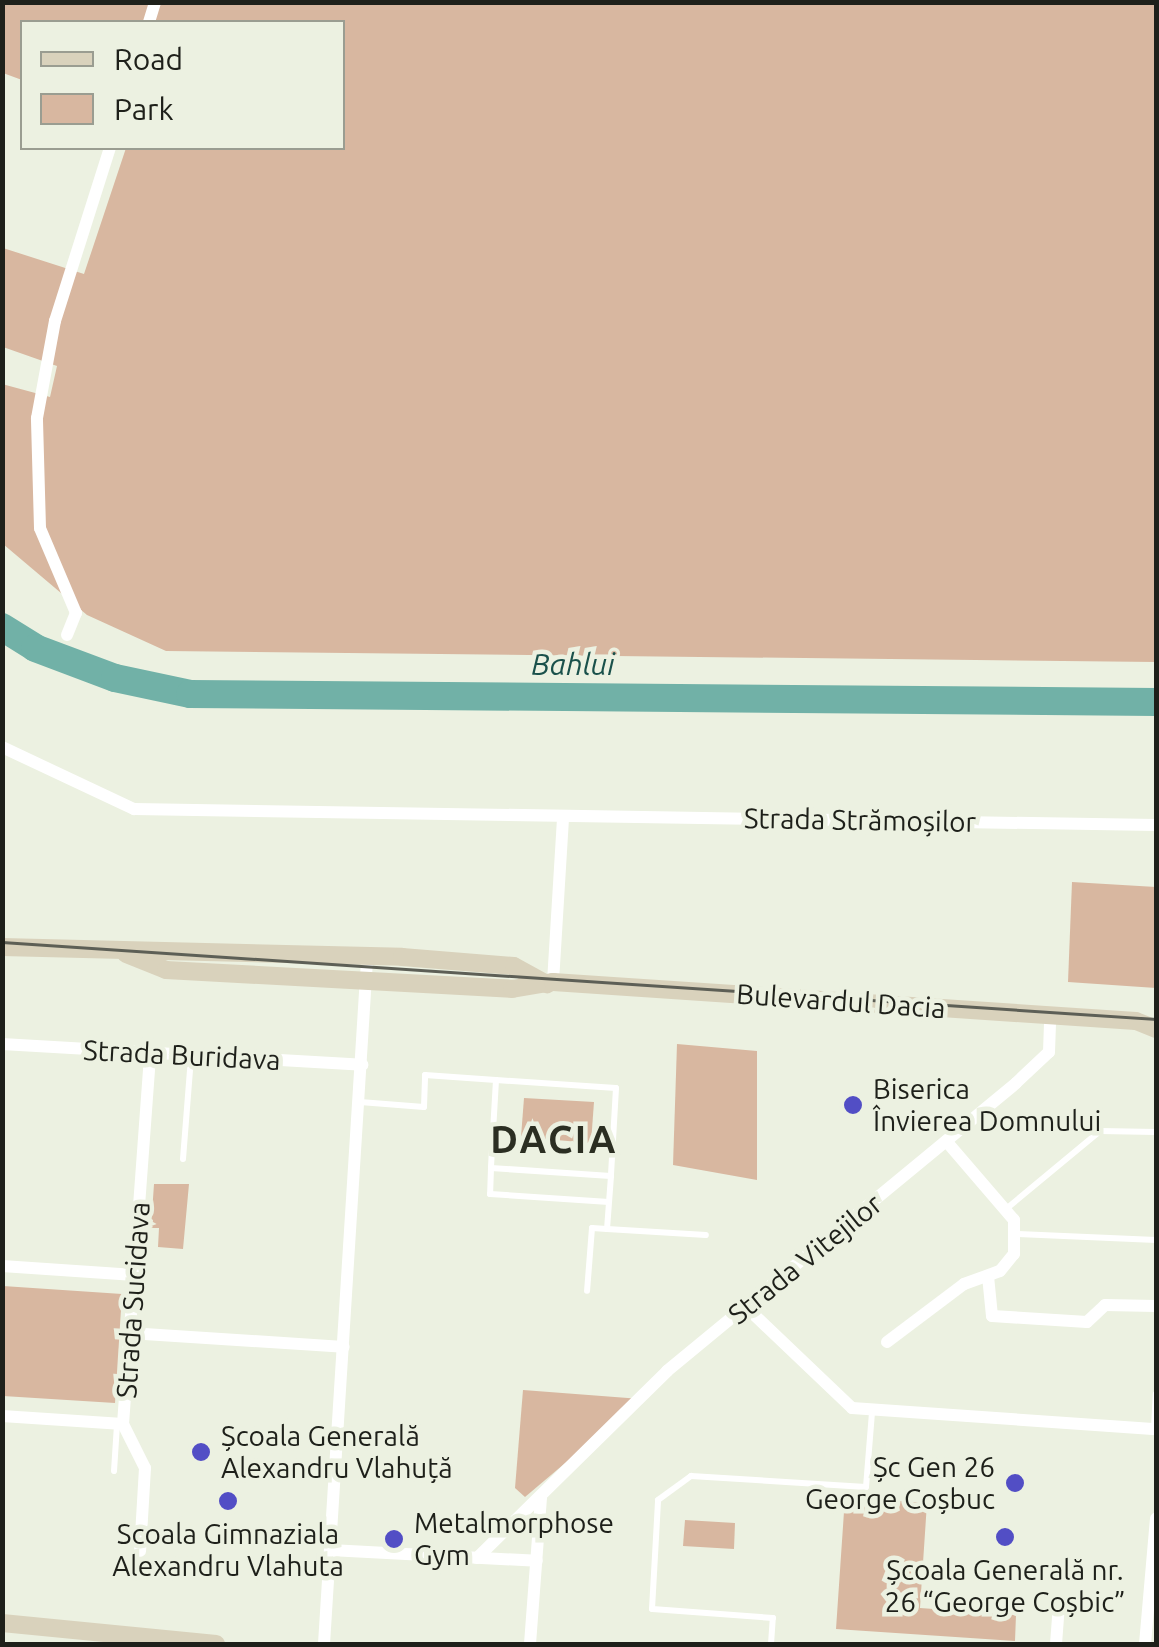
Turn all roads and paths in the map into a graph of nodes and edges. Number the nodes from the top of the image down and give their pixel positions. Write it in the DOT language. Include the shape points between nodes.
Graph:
graph roads {
  1 [pos="109,150"];
  2 [pos="68,635"];
  3 [pos="2,747"];
  4 [pos="564,819"];
  5 [pos="1156,825"];
  6 [pos="2,947"];
  7 [pos="126,954"];
  8 [pos="367,960"];
  9 [pos="366,982"];
  10 [pos="550,983"];
  11 [pos="1050,1015"];
  12 [pos="1156,1016"];
  13 [pos="1136,1022"];
  14 [pos="1156,1028"];
  15 [pos="2,1044"];
  16 [pos="150,1054"];
  17 [pos="191,1056"];
  18 [pos="362,1064"];
  19 [pos="496,1080"];
  20 [pos="360,1102"];
  21 [pos="1156,1132"];
  22 [pos="946,1141"];
  23 [pos="184,1159"];
  24 [pos="491,1168"];
  25 [pos="610,1176"];
  26 [pos="609,1202"];
  27 [pos="1006,1208"];
  28 [pos="607,1229"];
  29 [pos="1018,1234"];
  30 [pos="706,1235"];
  31 [pos="1156,1240"];
  32 [pos="2,1266"];
  33 [pos="135,1274"];
  34 [pos="988,1276"];
  35 [pos="587,1291"];
  36 [pos="1156,1306"];
  37 [pos="748,1308"];
  38 [pos="130,1333"];
  39 [pos="888,1342"];
  40 [pos="344,1347"];
  41 [pos="1156,1394"];
  42 [pos="872,1412"];
  43 [pos="2,1416"];
  44 [pos="120,1424"];
  45 [pos="1155,1429"];
  46 [pos="114,1471"];
  47 [pos="541,1497"];
  48 [pos="1156,1518"];
  49 [pos="330,1550"];
  50 [pos="140,1551"];
  51 [pos="477,1558"];
  52 [pos="537,1562"];
  53 [pos="1152,1591"];
  54 [pos="1058,1604"];
  55 [pos="2,1623"];
  56 [pos="216,1644"];
  57 [pos="324,1644"];
  58 [pos="530,1644"];
  59 [pos="772,1644"];
  60 [pos="1056,1644"];
  61 [pos="1145,1644"];
  1 -- 2 [label="street" via="55,322 36,418 40,528 76,613"];
  3 -- 4 [label="street, Strada Strămoșilor" via="134,810"];
  4 -- 5 [label="street, Strada Strămoșilor"];
  4 -- 10 [label="street"];
  6 -- 7 [label="street, Bulevardul Dacia"];
  7 -- 8 [label="street, Bulevardul Dacia" via="167,949"];
  7 -- 9 [label="street, Bulevardul Dacia" via="166,970"];
  8 -- 9 [label="street"];
  8 -- 10 [label="street, Bulevardul Dacia" via="514,966"];
  9 -- 10 [label="street, Bulevardul Dacia"];
  9 -- 18 [label="street"];
  10 -- 11 [label="street, Bulevardul Dacia"];
  11 -- 13 [label="street, Bulevardul Dacia"];
  11 -- 22 [label="street, Strada Vitejilor" via="1048,1052"];
  12 -- 13 [label="street, Bulevardul Dacia"];
  13 -- 14 [label="street, Bulevardul Dacia"];
  15 -- 16 [label="street, Strada Buridava"];
  16 -- 17 [label="street, Strada Buridava"];
  16 -- 33 [label="street, Strada Sucidava"];
  17 -- 18 [label="street, Strada Buridava"];
  17 -- 23 [label="lane"];
  18 -- 20 [label="street"];
  19 -- 20 [label="lane" via="426,1075 424,1107"];
  19 -- 24 [label="lane"];
  19 -- 25 [label="lane" via="616,1088"];
  20 -- 40 [label="street"];
  21 -- 27 [label="lane" via="1100,1131"];
  22 -- 27 [label="street"];
  22 -- 37 [label="street, Strada Vitejilor"];
  24 -- 25 [label="lane"];
  24 -- 26 [label="lane" via="490,1194"];
  25 -- 26 [label="lane"];
  26 -- 28 [label="lane"];
  27 -- 29 [label="street"];
  28 -- 30 [label="lane"];
  28 -- 35 [label="lane" via="592,1228"];
  29 -- 31 [label="lane"];
  29 -- 34 [label="street" via="1014,1254"];
  32 -- 33 [label="street"];
  33 -- 38 [label="street, Strada Sucidava"];
  34 -- 36 [label="street" via="992,1316 1087,1322 1105,1305"];
  34 -- 39 [label="street" via="964,1284"];
  37 -- 42 [label="street" via="838,1397"];
  37 -- 47 [label="street, Strada Vitejilor" via="667,1371"];
  38 -- 40 [label="street"];
  38 -- 44 [label="street, Strada Sucidava"];
  40 -- 49 [label="street"];
  41 -- 45 [label="lane"];
  42 -- 45 [label="street"];
  42 -- 59 [label="lane" via="866,1488 691,1476 658,1500 652,1609 774,1618"];
  43 -- 44 [label="street, Strada Sucidava"];
  44 -- 46 [label="lane"];
  44 -- 50 [label="street" via="144,1468"];
  47 -- 51 [label="street, Strada Vitejilor"];
  47 -- 52 [label="street"];
  48 -- 53 [label="street"];
  49 -- 51 [label="street"];
  49 -- 57 [label="street"];
  51 -- 52 [label="street"];
  52 -- 58 [label="street"];
  53 -- 61 [label="street"];
  54 -- 60 [label="street"];
  55 -- 56 [label="street"];
}
